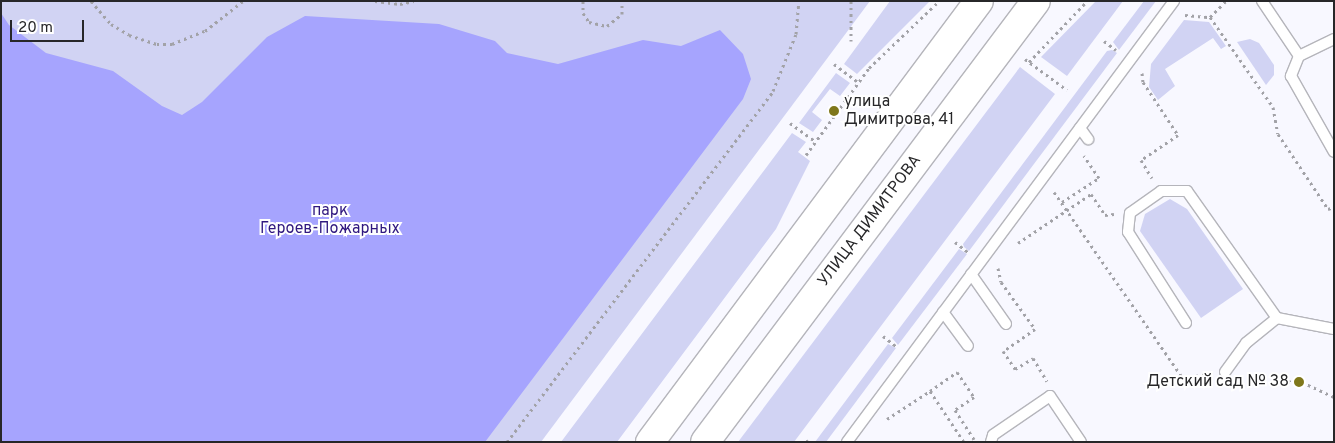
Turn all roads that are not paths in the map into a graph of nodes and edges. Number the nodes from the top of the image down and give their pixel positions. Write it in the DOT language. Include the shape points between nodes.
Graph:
graph roads {
  1 [pos="979,1"];
  2 [pos="1036,1"];
  3 [pos="1174,1"];
  4 [pos="1262,1"];
  5 [pos="1334,39"];
  6 [pos="1299,56"];
  7 [pos="1080,128"];
  8 [pos="1088,139"];
  9 [pos="1334,152"];
  10 [pos="972,274"];
  11 [pos="944,312"];
  12 [pos="1277,318"];
  13 [pos="1186,323"];
  14 [pos="1006,324"];
  15 [pos="1334,329"];
  16 [pos="968,346"];
  17 [pos="1224,372"];
  18 [pos="650,442"];
  19 [pos="705,442"];
  20 [pos="847,442"];
  21 [pos="991,442"];
  22 [pos="1081,442"];
  1 -- 18 [label="street"];
  2 -- 19 [label="street, УЛИЦА ДИМИТРОВА"];
  3 -- 7 [label="lane"];
  4 -- 6 [label="lane"];
  5 -- 6 [label="lane"];
  6 -- 9 [label="lane" via="1292,76"];
  7 -- 8 [label="lane"];
  7 -- 10 [label="lane"];
  10 -- 11 [label="lane"];
  10 -- 14 [label="lane"];
  11 -- 16 [label="lane"];
  11 -- 20 [label="lane"];
  12 -- 13 [label="lane" via="1187,191 1161,191 1130,213 1128,232"];
  12 -- 15 [label="lane"];
  12 -- 17 [label="lane" via="1246,343"];
  21 -- 22 [label="lane" via="993,435 1050,396"];
}
